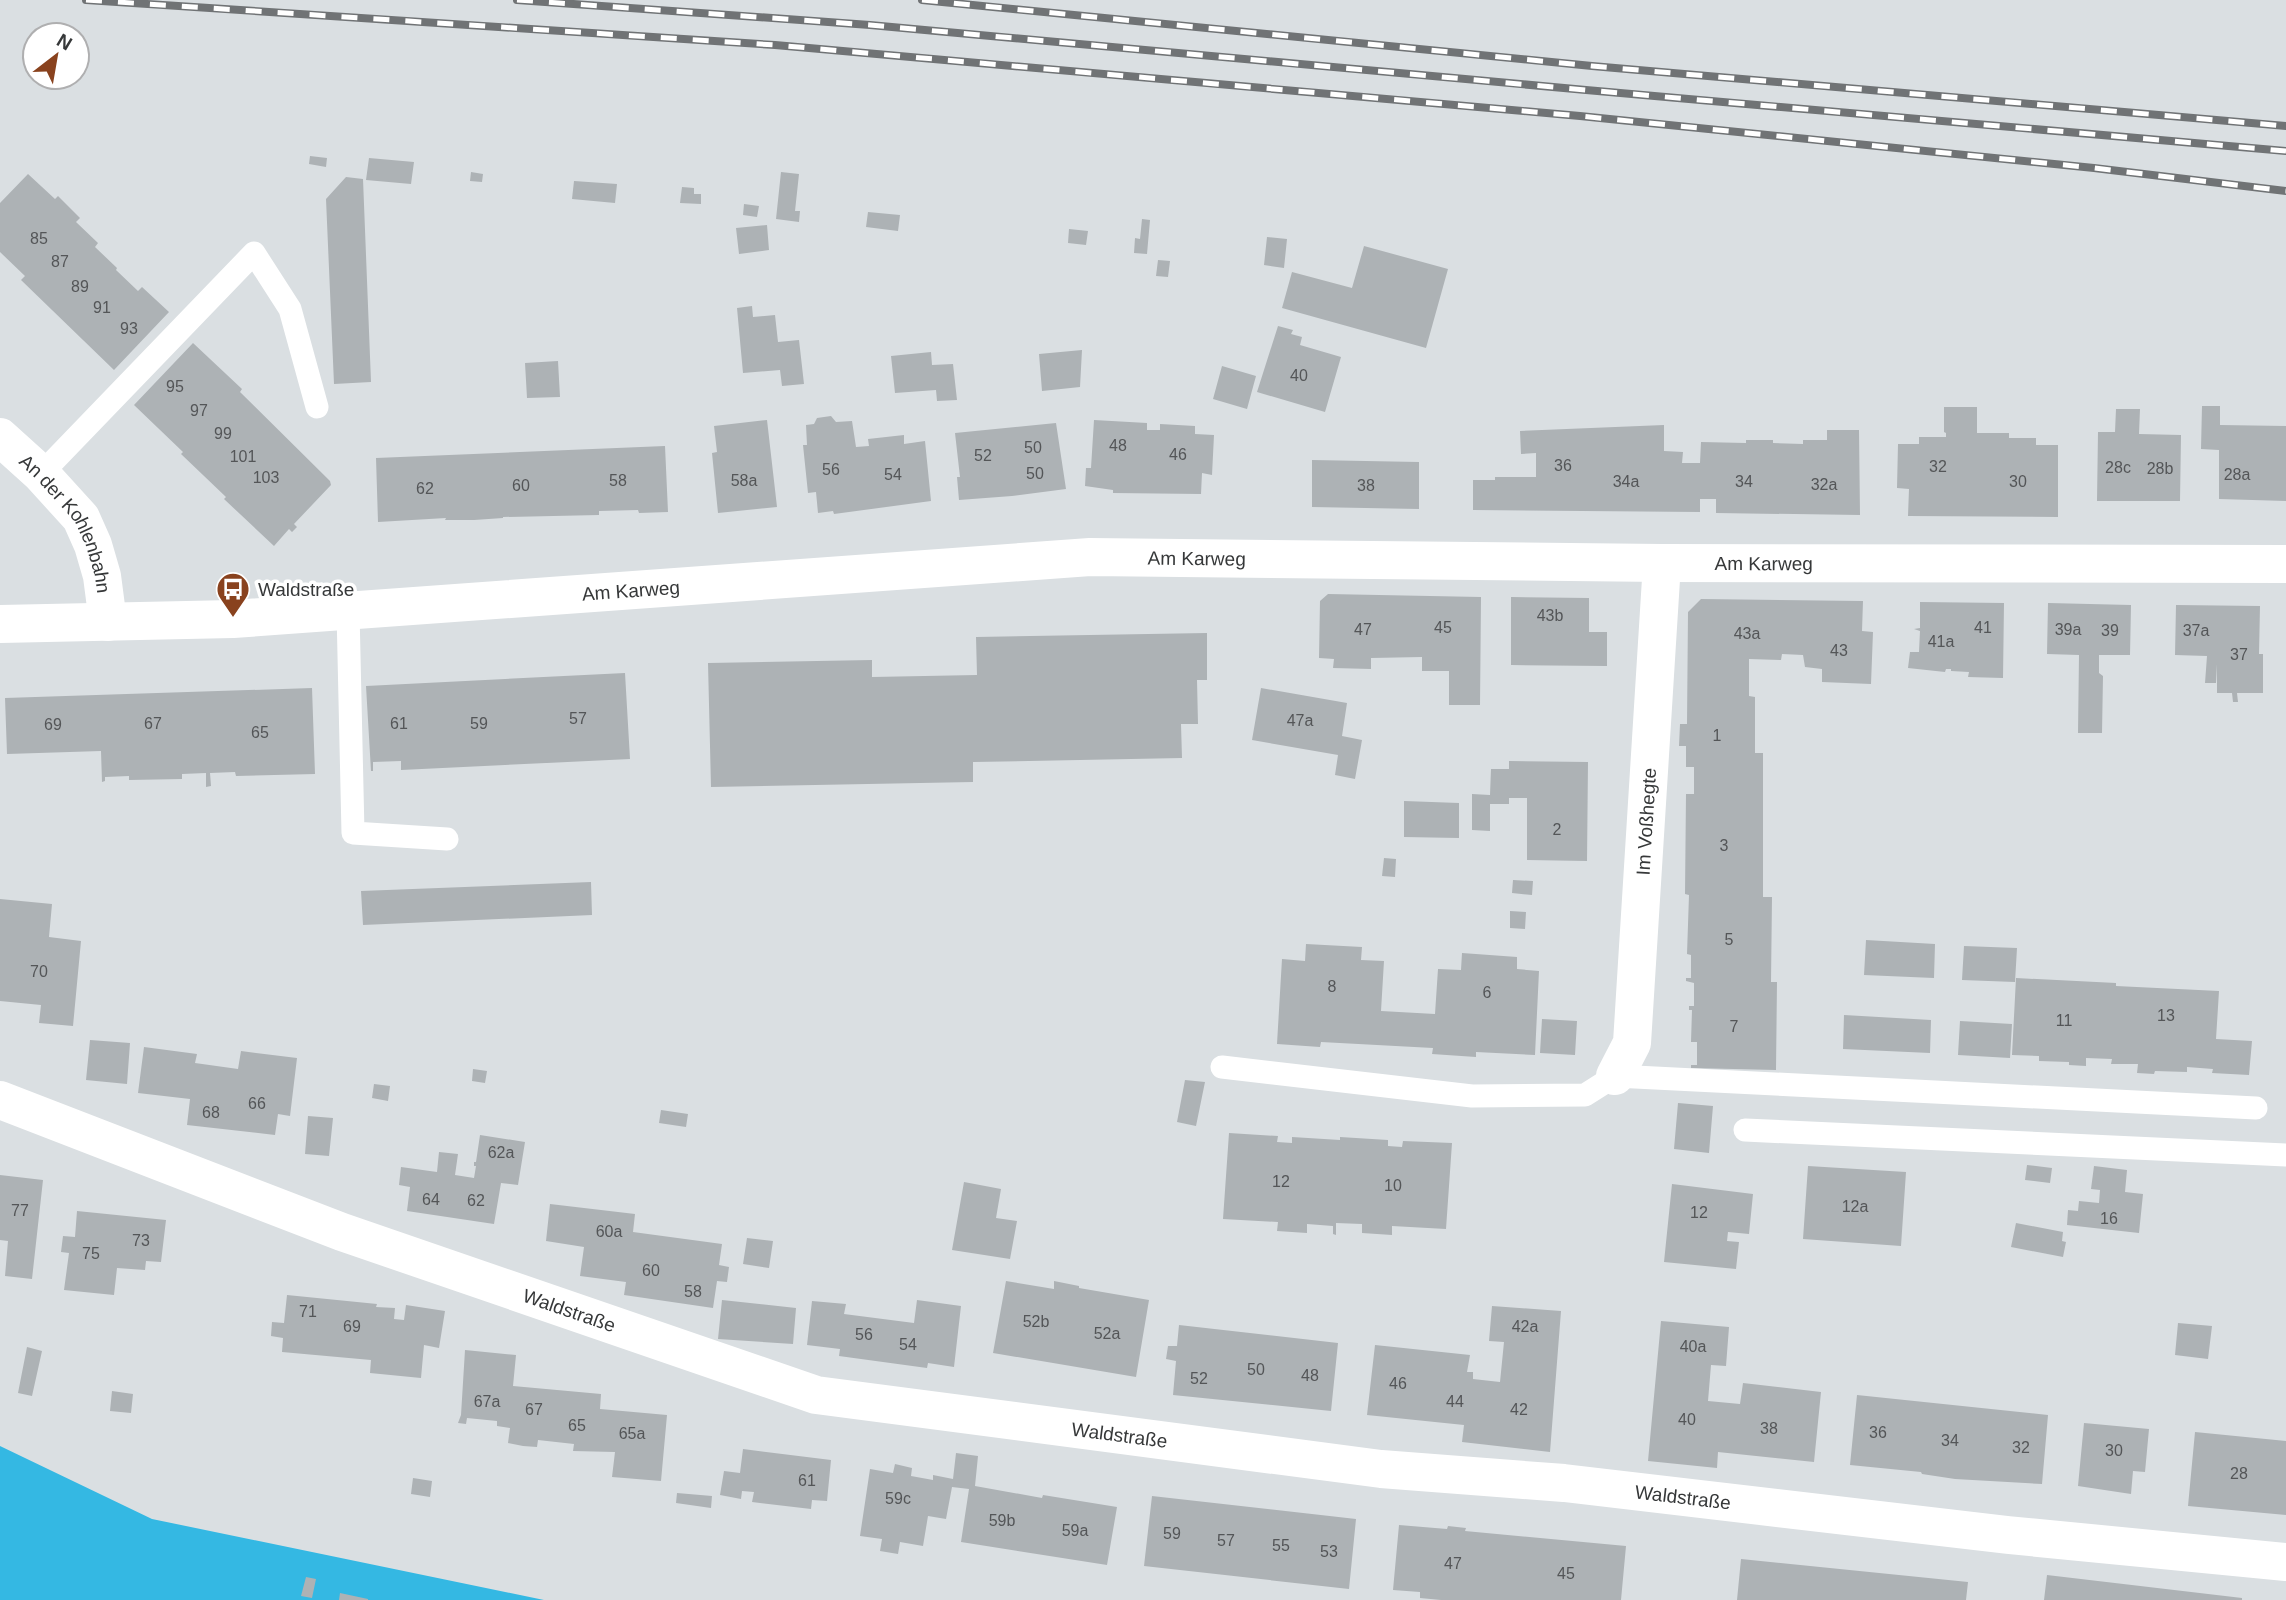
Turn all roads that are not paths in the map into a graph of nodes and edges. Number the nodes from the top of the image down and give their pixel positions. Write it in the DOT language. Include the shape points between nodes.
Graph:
graph roads {
  1 [pos="317,407"];
  2 [pos="0,437"];
  3 [pos="41,474"];
  4 [pos="1662,563"];
  5 [pos="2286,564"];
  6 [pos="348,611"];
  7 [pos="108,622"];
  8 [pos="0,624"];
  9 [pos="447,839"];
  10 [pos="1222,1067"];
  11 [pos="1615,1076"];
  12 [pos="0,1100"];
  13 [pos="2256,1108"];
  14 [pos="1745,1130"];
  15 [pos="2286,1155"];
  16 [pos="2286,1562"];
  1 -- 3 [label="lane" via="290,309 254,253"];
  2 -- 3 [label="street, An der Kohlenbahn"];
  3 -- 7 [label="street, An der Kohlenbahn" via="81,518 102,576"];
  4 -- 5 [label="street, Am Karweg"];
  4 -- 6 [label="street, Am Karweg" via="1090,557"];
  4 -- 11 [label="street, Im Voßhegte" via="1632,1043"];
  6 -- 7 [label="street, Am Karweg"];
  6 -- 9 [label="lane" via="353,833"];
  7 -- 8 [label="street, Am Karweg"];
  10 -- 11 [label="lane" via="1472,1096 1584,1095"];
  11 -- 13 [label="lane"];
  12 -- 16 [label="street, Waldstraße" via="342,1232 816,1395 1381,1469 1564,1483"];
  14 -- 15 [label="lane"];
}
